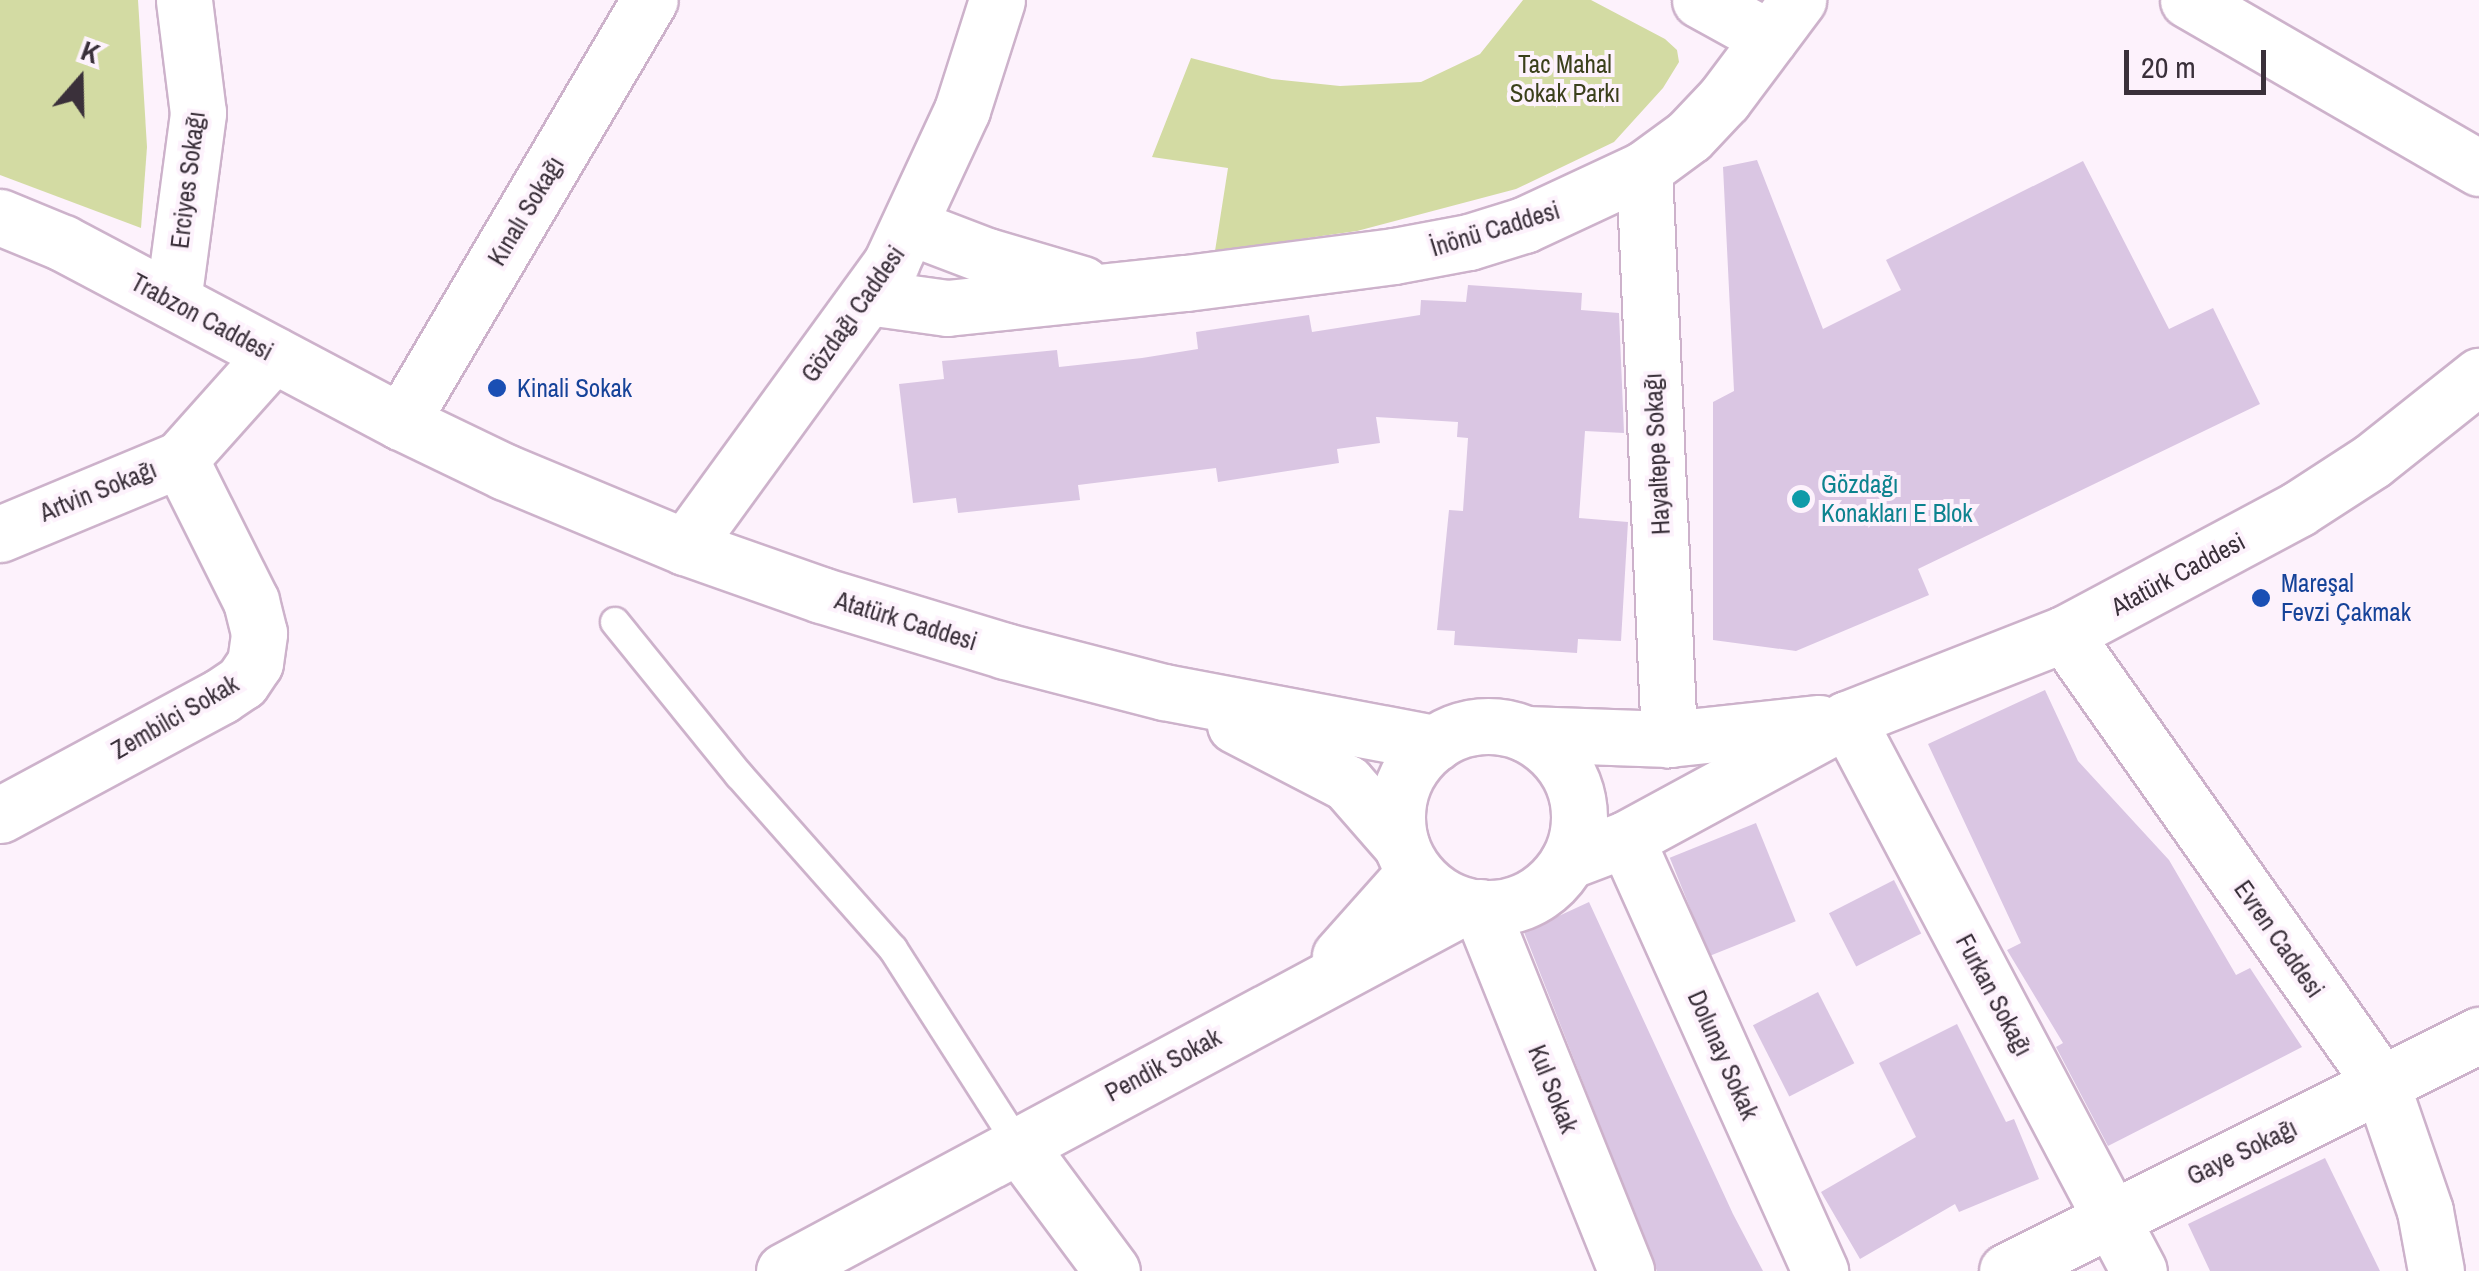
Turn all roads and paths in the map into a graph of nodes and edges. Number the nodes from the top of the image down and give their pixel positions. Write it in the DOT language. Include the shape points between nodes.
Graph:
graph roads {
  1 [pos="184,0"];
  2 [pos="650,0"];
  3 [pos="997,0"];
  4 [pos="1700,0"];
  5 [pos="2188,0"];
  6 [pos="1783,19"];
  7 [pos="2479,168"];
  8 [pos="1644,169"];
  9 [pos="0,217"];
  10 [pos="911,227"];
  11 [pos="1109,291"];
  12 [pos="868,297"];
  13 [pos="173,300"];
  14 [pos="273,354"];
  15 [pos="2479,376"];
  16 [pos="401,422"];
  17 [pos="180,459"];
  18 [pos="0,534"];
  19 [pos="684,547"];
  20 [pos="615,622"];
  21 [pos="2064,634"];
  22 [pos="1164,692"];
  23 [pos="1847,720"];
  24 [pos="1526,734"];
  25 [pos="1669,739"];
  26 [pos="1435,743"];
  27 [pos="0,814"];
  28 [pos="1626,839"];
  29 [pos="1408,859"];
  30 [pos="1568,861"];
  31 [pos="1472,907"];
  32 [pos="1310,986"];
  33 [pos="2479,1035"];
  34 [pos="2381,1083"];
  35 [pos="1017,1143"];
  36 [pos="2112,1217"];
  37 [pos="784,1271"];
  38 [pos="1112,1271"];
  39 [pos="1626,1271"];
  40 [pos="1820,1271"];
  41 [pos="2007,1271"];
  42 [pos="2139,1271"];
  43 [pos="2436,1271"];
  1 -- 13 [label="street, Erciyes Sokağı" via="198,113"];
  2 -- 16 [label="street, Kınalı Sokağı"];
  3 -- 10 [label="street, Gözdağı Caddesi" via="962,110"];
  4 -- 6 [label="street"];
  5 -- 7 [label="street"];
  6 -- 8 [label="street, İnönü Caddesi" via="1724,99"];
  8 -- 11 [label="street, İnönü Caddesi" via="1576,204 1469,242"];
  8 -- 25 [label="street, Hayaltepe Sokağı"];
  9 -- 13 [label="street, Trabzon Caddesi"];
  10 -- 11 [label="street"];
  10 -- 12 [label="street, Gözdağı Caddesi"];
  11 -- 12 [label="street, İnönü Caddesi" via="947,308"];
  12 -- 19 [label="street, Gözdağı Caddesi"];
  13 -- 14 [label="street, Trabzon Caddesi"];
  14 -- 16 [label="street, Trabzon Caddesi"];
  14 -- 17 [label="street, Artvin Sokağı"];
  15 -- 21 [label="street, Atatürk Caddesi" via="2298,510"];
  16 -- 19 [label="street, Atatürk Caddesi"];
  17 -- 18 [label="street, Artvin Sokağı"];
  17 -- 27 [label="street, Zembilci Sokak" via="251,602 259,633 254,663 242,682 220,696"];
  19 -- 22 [label="street, Atatürk Caddesi" via="986,645"];
  20 -- 35 [label="lane" via="893,950"];
  21 -- 23 [label="street, Atatürk Caddesi"];
  21 -- 34 [label="street, Evren Caddesi"];
  22 -- 26 [label="street, Atatürk Caddesi"];
  22 -- 29 [label="street" via="1347,783"];
  23 -- 25 [label="street, Atatürk Caddesi"];
  23 -- 28 [label="street, Atatürk Caddesi"];
  23 -- 36 [label="street, Furkan Sokağı"];
  24 -- 25 [label="street, Atatürk Caddesi"];
  24 -- 26 [label="street" via="1479,727"];
  24 -- 30 [label="street" via="1546,747 1573,786 1578,832"];
  26 -- 29 [label="street" via="1402,785 1396,815"];
  28 -- 30 [label="street, Atatürk Caddesi"];
  28 -- 40 [label="street, Dolunay Sokak"];
  29 -- 31 [label="street" via="1436,893"];
  29 -- 32 [label="street, Pendik Sokak"];
  30 -- 31 [label="street" via="1550,885 1524,902"];
  31 -- 32 [label="street, Pendik Sokak"];
  31 -- 39 [label="street, Kul Sokak"];
  32 -- 35 [label="street, Pendik Sokak"];
  33 -- 34 [label="street, Gaye Sokağı"];
  34 -- 36 [label="street, Gaye Sokağı"];
  34 -- 43 [label="street, Evren Caddesi" via="2425,1212"];
  35 -- 37 [label="street, Pendik Sokak"];
  35 -- 38 [label="street"];
  36 -- 41 [label="street, Gaye Sokağı"];
  36 -- 42 [label="street, Furkan Sokağı"];
}
